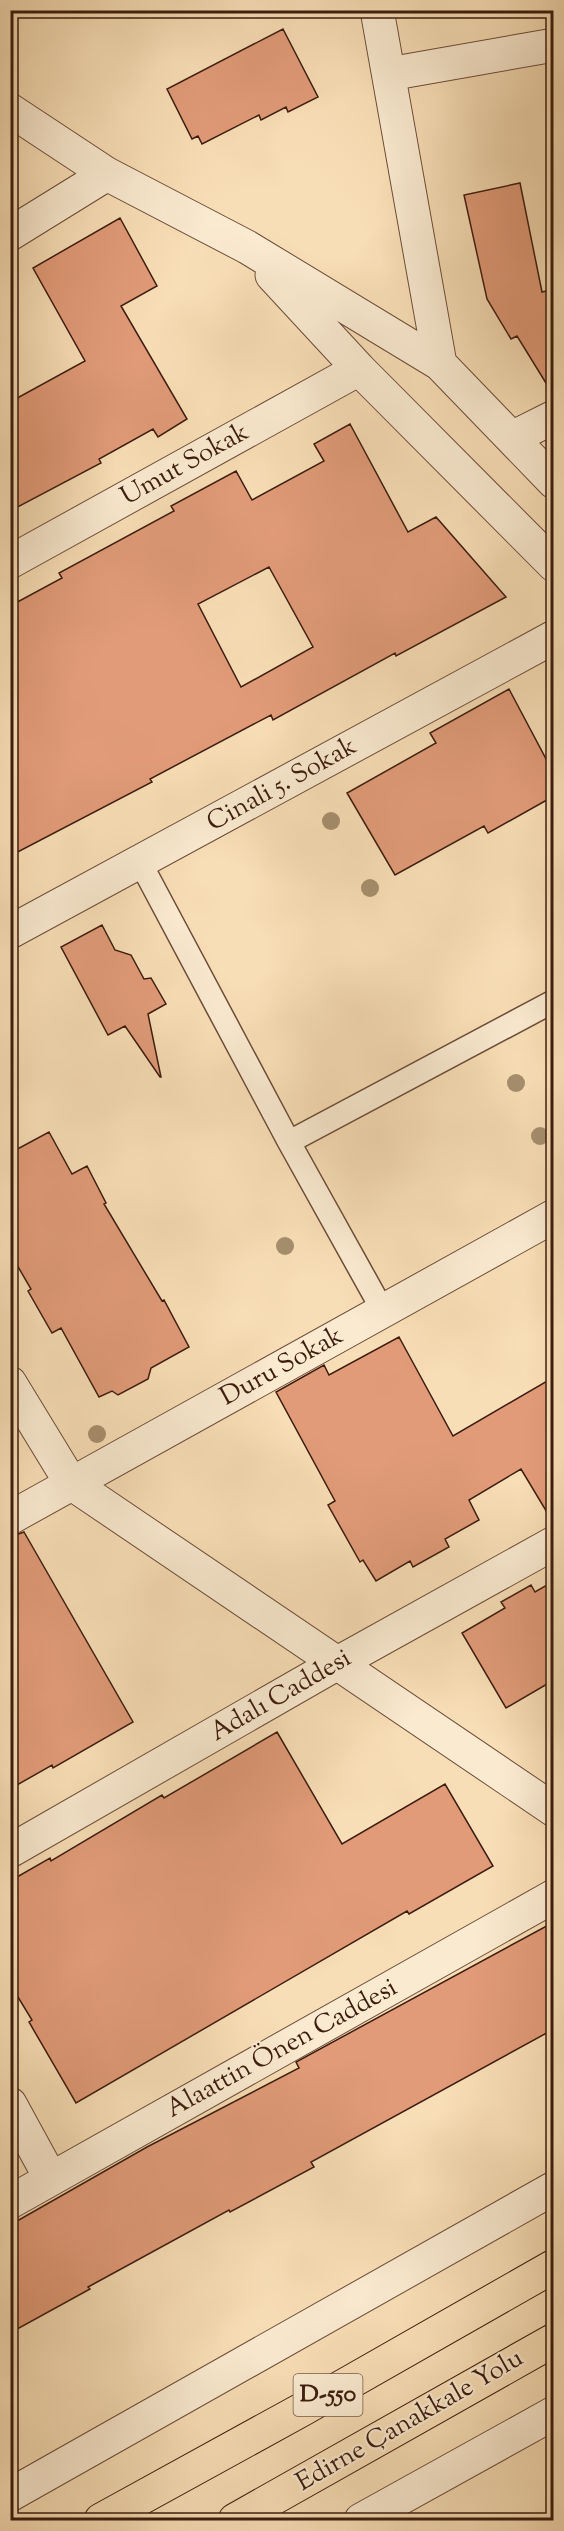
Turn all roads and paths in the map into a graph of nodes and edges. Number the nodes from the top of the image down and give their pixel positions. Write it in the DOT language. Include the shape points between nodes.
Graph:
graph roads {
  1 [pos="377,10"];
  2 [pos="554,45"];
  3 [pos="389,74"];
  4 [pos="10,110"];
  5 [pos="107,174"];
  6 [pos="10,234"];
  7 [pos="247,247"];
  8 [pos="440,364"];
  9 [pos="359,369"];
  10 [pos="554,417"];
  11 [pos="512,438"];
  12 [pos="554,482"];
  13 [pos="10,562"];
  14 [pos="554,565"];
  15 [pos="554,637"];
  16 [pos="140,862"];
  17 [pos="10,932"];
  18 [pos="554,1001"];
  19 [pos="289,1142"];
  20 [pos="554,1216"];
  21 [pos="383,1311"];
  22 [pos="10,1383"];
  23 [pos="71,1483"];
  24 [pos="10,1518"];
  25 [pos="554,1543"];
  26 [pos="336,1664"];
  27 [pos="554,1810"];
  28 [pos="10,1851"];
  29 [pos="554,1896"];
  30 [pos="10,2104"];
  31 [pos="51,2179"];
  32 [pos="554,2188"];
  33 [pos="10,2202"];
  34 [pos="554,2266"];
  35 [pos="554,2340"];
  36 [pos="554,2413"];
  37 [pos="10,2495"];
  38 [pos="101,2520"];
  39 [pos="235,2520"];
  40 [pos="361,2520"];
  1 -- 3 [label="street"];
  2 -- 3 [label="street"];
  3 -- 8 [label="street"];
  4 -- 5 [label="street"];
  5 -- 6 [label="street"];
  5 -- 7 [label="street"];
  7 -- 8 [label="street"];
  7 -- 9 [label="street"];
  8 -- 11 [label="street"];
  9 -- 13 [label="street, Umut Sokak"];
  9 -- 14 [label="street"];
  10 -- 11 [label="street"];
  11 -- 12 [label="street"];
  15 -- 16 [label="street, Cinali 5. Sokak"];
  16 -- 17 [label="street, Cinali 5. Sokak"];
  16 -- 19 [label="lane"];
  18 -- 19 [label="lane"];
  19 -- 21 [label="lane"];
  20 -- 21 [label="street, Duru Sokak"];
  21 -- 23 [label="street, Duru Sokak"];
  22 -- 23 [label="street"];
  23 -- 24 [label="street, Duru Sokak"];
  23 -- 26 [label="street"];
  25 -- 26 [label="street, Adalı Caddesi"];
  26 -- 27 [label="street"];
  26 -- 28 [label="street, Adalı Caddesi"];
  29 -- 31 [label="street, Alaattin Önen Caddesi"];
  30 -- 31 [label="street"];
  31 -- 33 [label="street, Alaattin Önen Caddesi"];
  32 -- 37 [label="street"];
  34 -- 38 [label="highway, D-550"];
  35 -- 39 [label="highway, Edirne Çanakkale Yolu / D-550"];
  36 -- 40 [label="street"];
}
